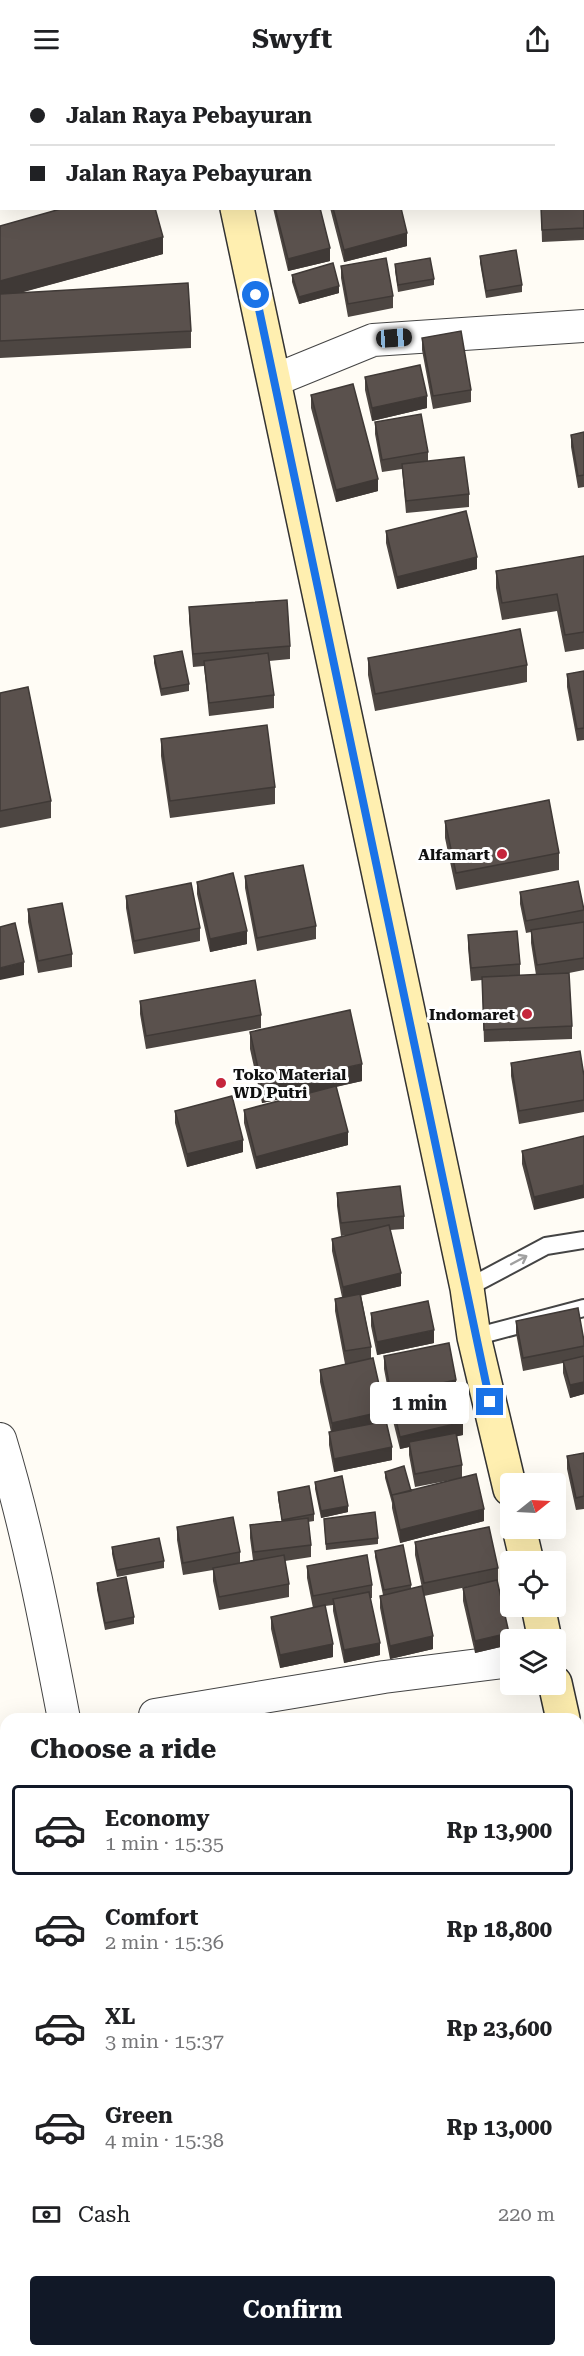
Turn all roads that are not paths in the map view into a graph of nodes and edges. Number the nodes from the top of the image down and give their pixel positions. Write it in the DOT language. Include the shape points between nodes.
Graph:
graph roads {
  1 [pos="237,210"];
  2 [pos="584,326"];
  3 [pos="275,380"];
  4 [pos="584,1240"];
  5 [pos="467,1288"];
  6 [pos="584,1308"];
  7 [pos="474,1337"];
  8 [pos="0,1439"];
  9 [pos="506,1473"];
  10 [pos="500,1663"];
  11 [pos="558,1695"];
  12 [pos="63,1713"];
  13 [pos="167,1713"];
  14 [pos="562,1713"];
  1 -- 3 [label="main road"];
  2 -- 3 [label="street" via="373,340"];
  3 -- 5 [label="main road"];
  5 -- 4 [label="lane, one-way" via="546,1246"];
  5 -- 7 [label="main road"];
  6 -- 7 [label="lane"];
  7 -- 9 [label="main road"];
  8 -- 12 [label="street" via="36,1577"];
  10 -- 13 [label="street" via="384,1677"];
  11 -- 14 [label="main road"];
}
